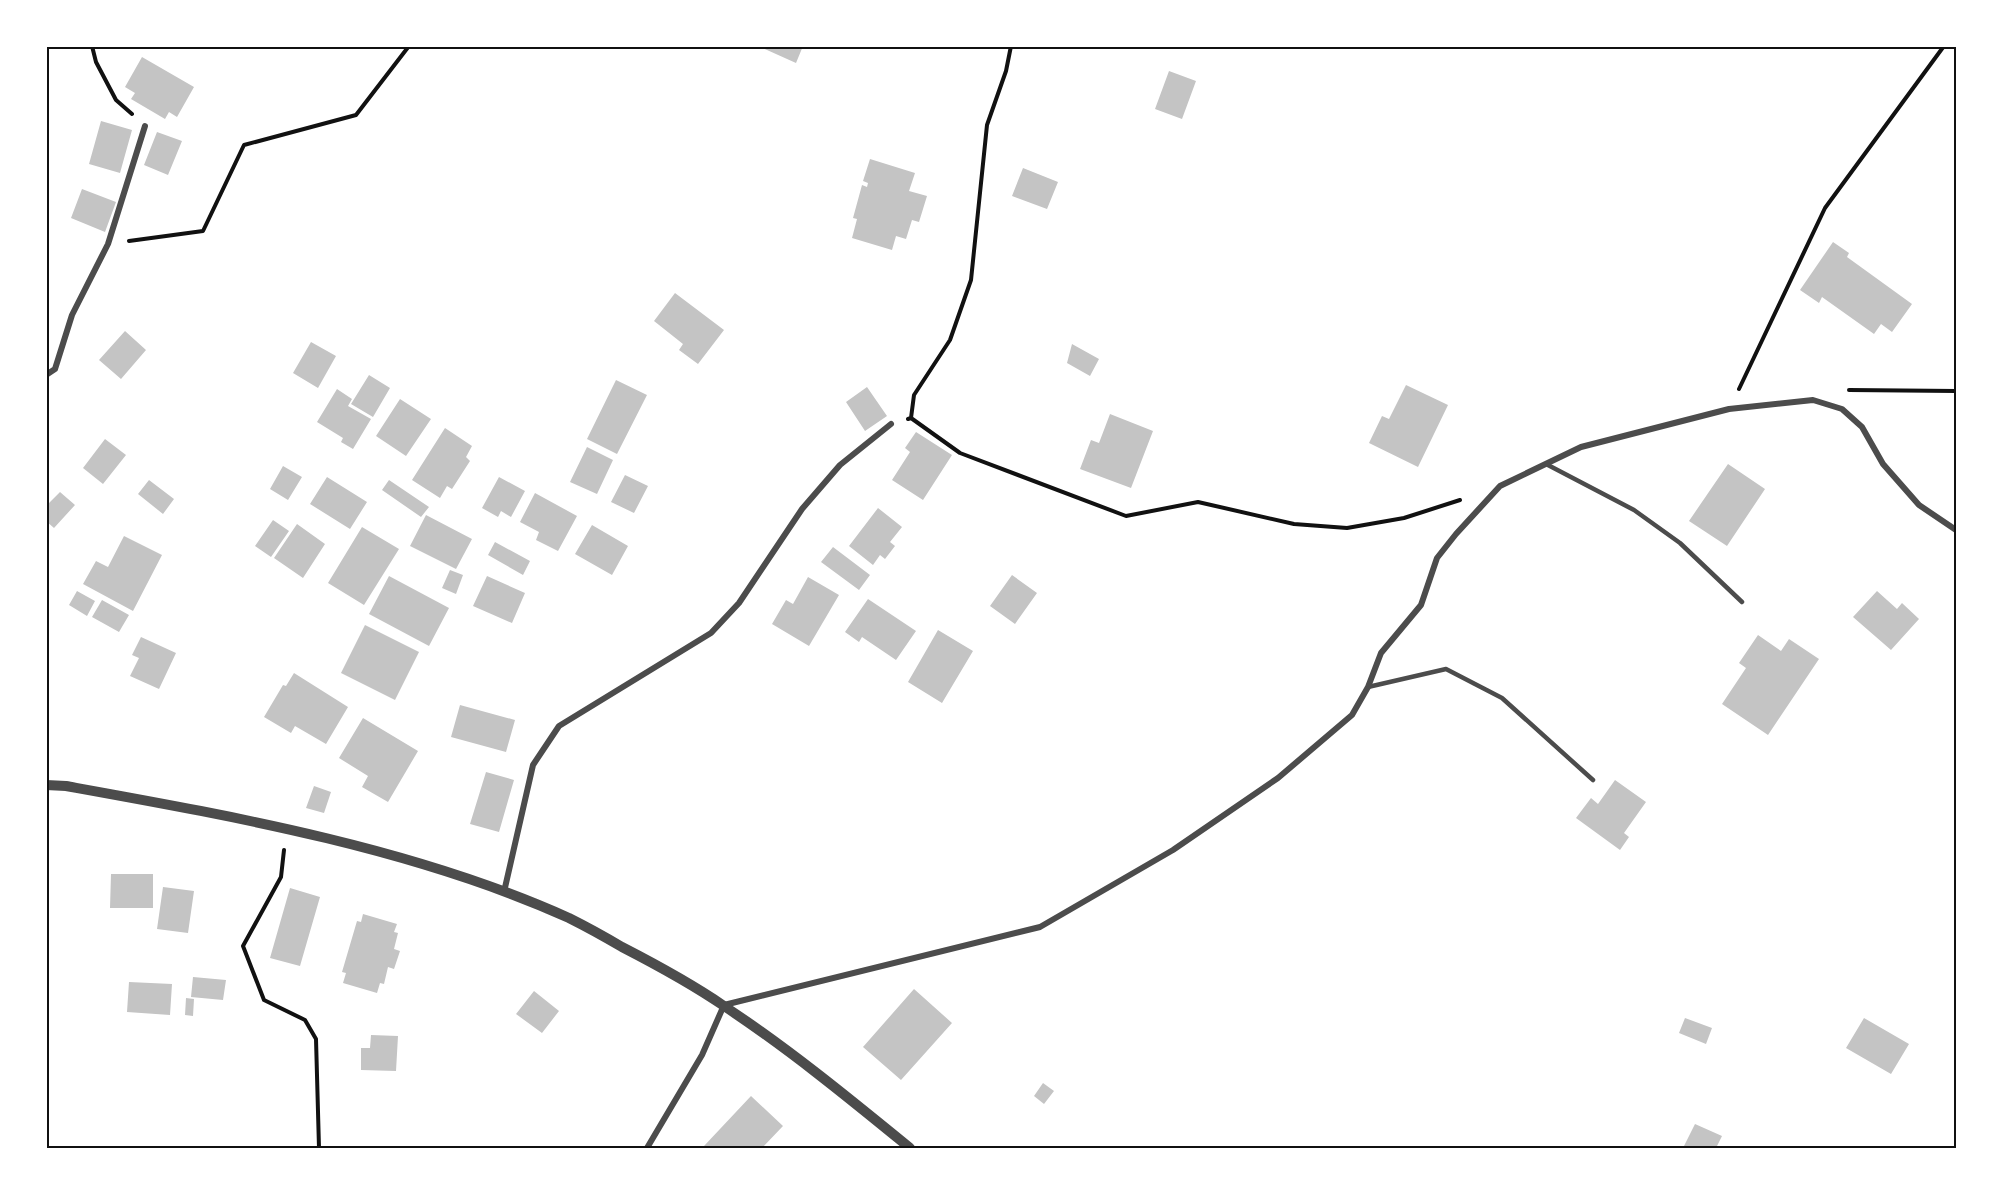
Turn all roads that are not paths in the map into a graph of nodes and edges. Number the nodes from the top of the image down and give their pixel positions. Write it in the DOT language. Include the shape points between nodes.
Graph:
graph roads {
  1 [pos="146,126"];
  2 [pos="46,375"];
  3 [pos="891,424"];
  4 [pos="1546,464"];
  5 [pos="1956,530"];
  6 [pos="1742,602"];
  7 [pos="1368,687"];
  8 [pos="1593,780"];
  9 [pos="46,785"];
  10 [pos="503,892"];
  11 [pos="724,1005"];
  12 [pos="647,1149"];
  13 [pos="910,1149"];
  1 -- 2 [label="street" via="108,244 72,315 55,369"];
  3 -- 10 [label="street" via="840,465 810,500 739,603 711,633 559,726 533,765"];
  4 -- 5 [label="street" via="1581,447 1729,409 1813,400 1842,409 1862,427 1883,464 1918,505"];
  4 -- 6 [label="lane" via="1634,510 1680,543"];
  4 -- 7 [label="street" via="1500,486 1456,534 1437,558 1421,605 1381,653"];
  7 -- 8 [label="lane" via="1446,669 1502,698"];
  7 -- 11 [label="street" via="1352,715 1278,778 1173,850 1040,927"];
  9 -- 10 [label="street" via="180,807 286,830 410,860"];
  10 -- 11 [label="street" via="569,919"];
  11 -- 12 [label="street" via="702,1054"];
  11 -- 13 [label="street" via="828,1081"];
}
